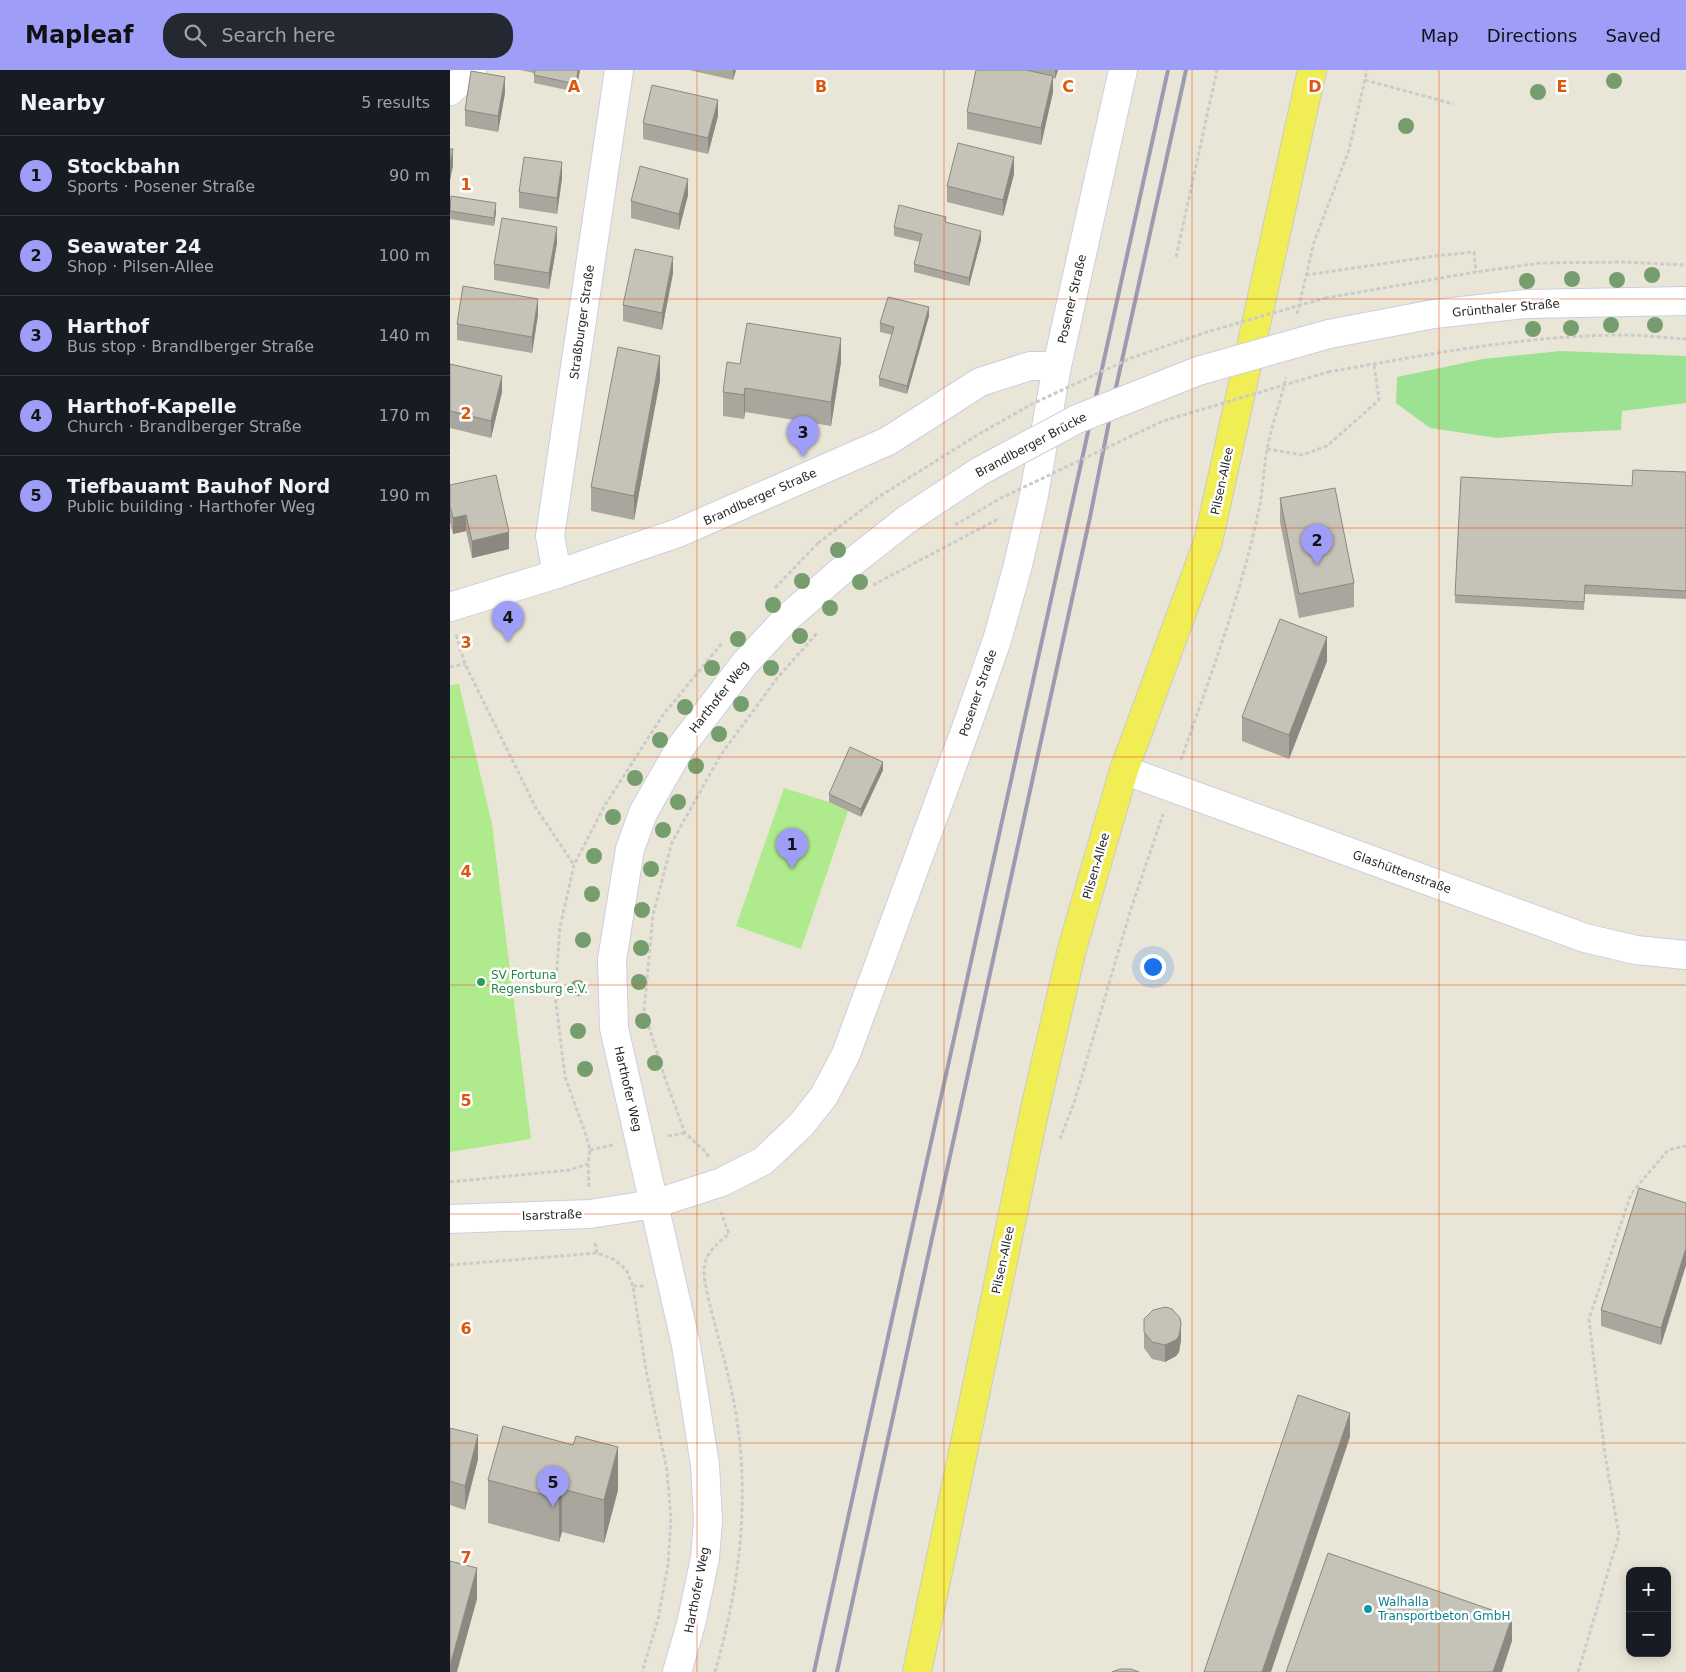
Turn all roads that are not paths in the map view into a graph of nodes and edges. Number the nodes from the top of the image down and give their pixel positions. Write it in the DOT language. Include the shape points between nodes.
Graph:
graph roads {
  1 [pos="472,70"];
  2 [pos="619,70"];
  3 [pos="1123,70"];
  4 [pos="1312,70"];
  5 [pos="450,91"];
  6 [pos="1686,301"];
  7 [pos="1329,334"];
  8 [pos="1057,366"];
  9 [pos="840,572"];
  10 [pos="557,574"];
  11 [pos="452,617"];
  12 [pos="1124,770"];
  13 [pos="1686,955"];
  14 [pos="654,1204"];
  15 [pos="450,1219"];
  16 [pos="677,1672"];
  17 [pos="917,1672"];
  1 -- 5 [label="street"];
  2 -- 10 [label="street, Straßburger Straße" via="550,536"];
  3 -- 8 [label="street, Posener Straße"];
  4 -- 12 [label="main road, Pilsen-Allee" via="1208,542"];
  6 -- 7 [label="street, Grünthaler Straße" via="1526,304 1434,314"];
  7 -- 9 [label="street, Brandlberger Brücke, bridge" via="1198,371 1077,419 980,471 906,520"];
  8 -- 10 [label="street, Brandlberger Straße" via="1030,366 980,382 888,440 678,533"];
  8 -- 14 [label="street, Posener Straße" via="1033,500 997,640 846,1054 824,1096 801,1125 763,1161 712,1186"];
  9 -- 14 [label="street, Harthofer Weg" via="788,617 745,663 680,748 643,813 630,849 612,960 614,1028"];
  10 -- 11 [label="street, Brandlberger Straße"];
  12 -- 13 [label="street, Glashüttenstraße" via="1585,938 1636,950"];
  12 -- 17 [label="main road, Pilsen-Allee" via="1072,949 1034,1113"];
  14 -- 15 [label="street, Isarstraße" via="590,1214"];
  14 -- 16 [label="street, Harthofer Weg" via="686,1345 705,1465 708,1521 705,1558"];
}
